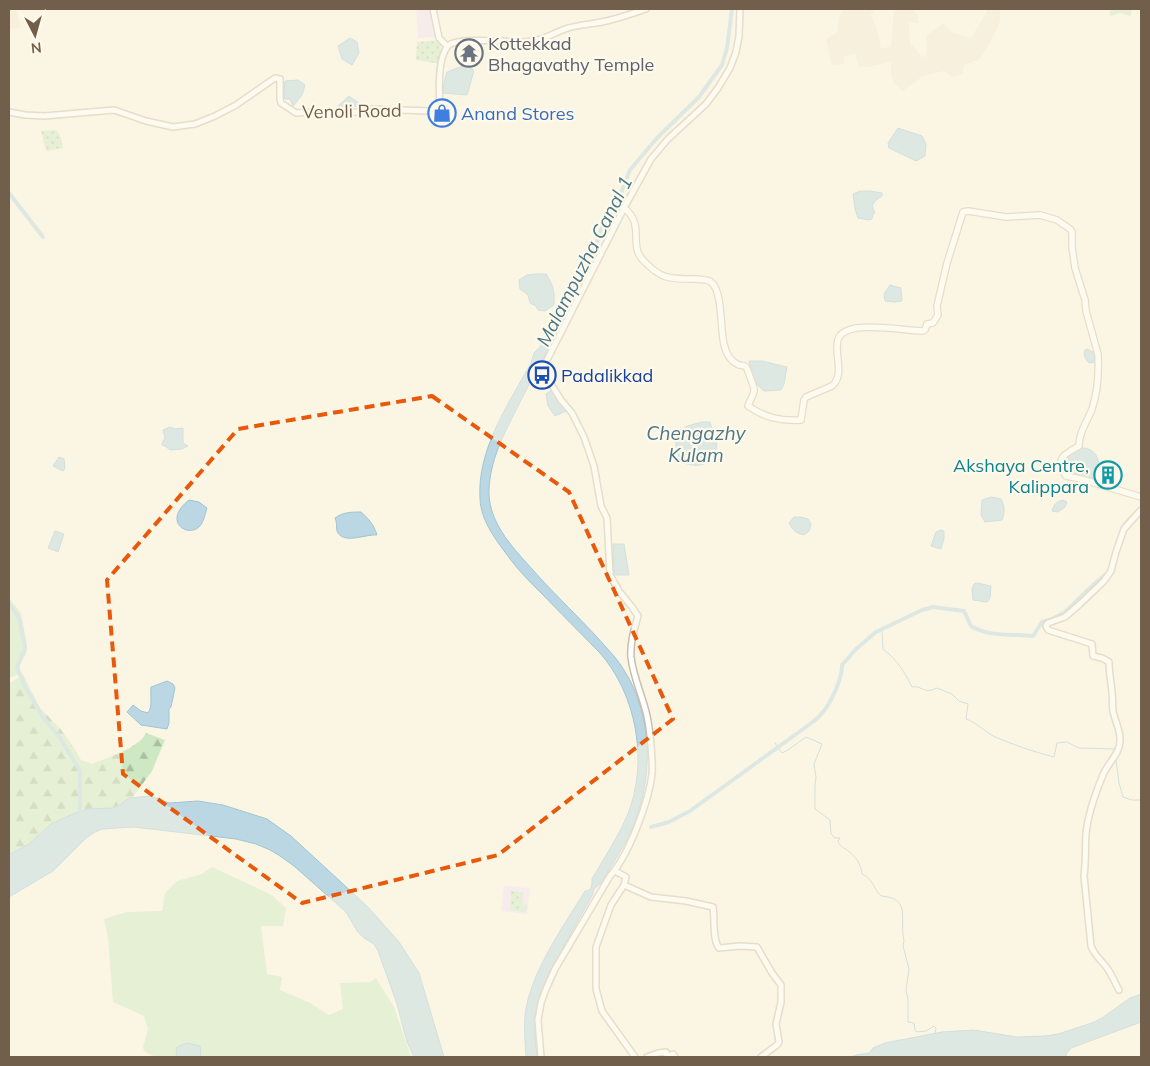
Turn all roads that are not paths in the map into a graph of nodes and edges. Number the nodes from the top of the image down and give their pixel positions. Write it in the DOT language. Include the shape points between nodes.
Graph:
graph roads {
  1 [pos="434,9"];
  2 [pos="646,9"];
  3 [pos="740,9"];
  4 [pos="447,46"];
  5 [pos="9,112"];
  6 [pos="624,208"];
  7 [pos="1141,497"];
  8 [pos="1141,510"];
  9 [pos="615,871"];
  10 [pos="624,885"];
  11 [pos="1119,990"];
  12 [pos="540,1057"];
  13 [pos="635,1057"];
  14 [pos="647,1057"];
  15 [pos="674,1057"];
  16 [pos="761,1057"];
  1 -- 4 [label="street" via="439,38"];
  2 -- 4 [label="street" via="569,28 538,40 454,42"];
  3 -- 6 [label="street" via="739,36 730,68 706,104 668,139 651,160"];
  4 -- 5 [label="street, Venoli Road" via="439,80 440,108 431,111 368,109 296,113 281,103 280,79 275,78 215,116 195,124 173,127 114,110 44,116"];
  6 -- 7 [label="main road" via="634,221 638,252 657,274 668,279 708,280 714,285 725,350 733,361 748,369 754,387 748,406 772,419 787,421 801,420 806,397 834,384 839,371 838,339 843,333 855,328 924,331 927,324 934,321 963,212 1006,218 1036,214 1057,220 1072,232 1075,268 1098,354 1099,375 1079,446 1067,452 1061,465 1066,476"];
  6 -- 9 [label="street" via="543,368 584,437 607,518 610,575 638,616 631,658 648,718 652,773 631,841"];
  8 -- 11 [label="street" via="1124,529 1111,571 1104,581 1065,616 1046,626 1048,630 1092,644 1093,656 1108,662 1120,744 1104,771 1092,806 1086,832 1084,876 1090,946"];
  9 -- 10 [label="street" via="626,877"];
  9 -- 12 [label="street" via="546,989 538,1020"];
  10 -- 13 [label="street" via="611,905 596,947 596,989 602,1011"];
  10 -- 16 [label="street" via="650,897 713,907 719,948 757,947 781,985 776,1024 779,1042"];
  14 -- 15 [label="street" via="666,1052 667,1056 673,1054"];
}
